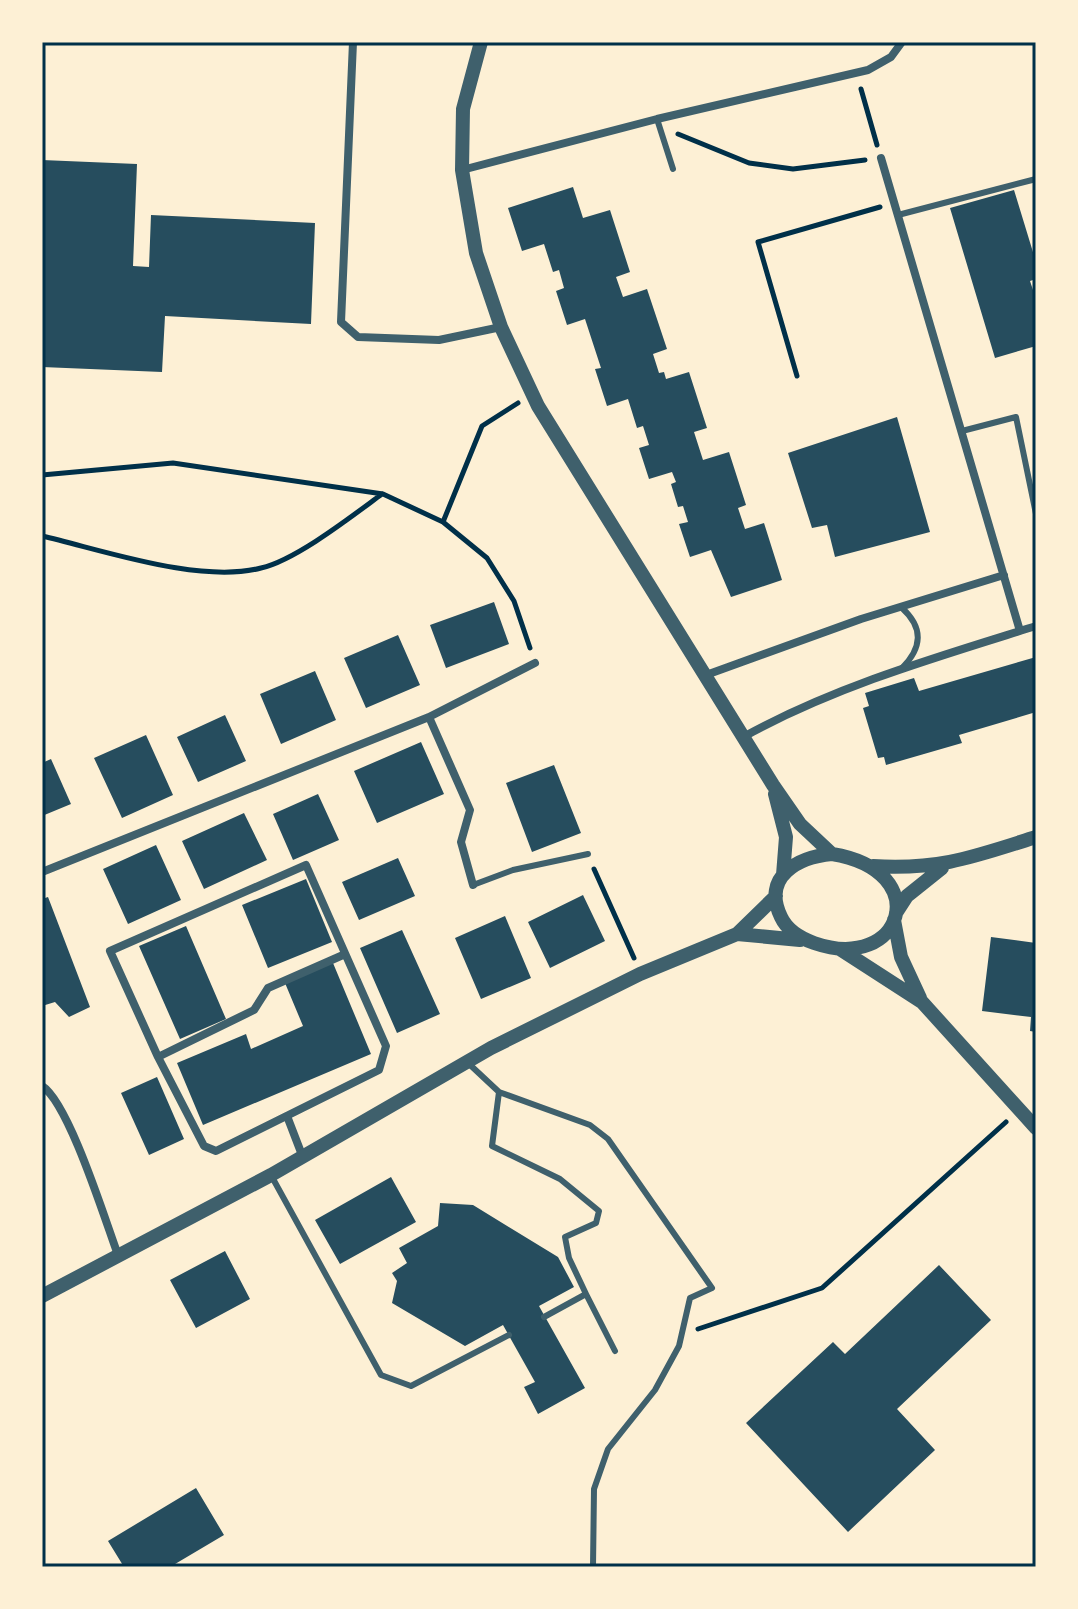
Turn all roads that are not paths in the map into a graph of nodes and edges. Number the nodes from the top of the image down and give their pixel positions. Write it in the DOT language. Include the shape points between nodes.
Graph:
graph roads {
  1 [pos="353,42"];
  2 [pos="481,42"];
  3 [pos="902,42"];
  4 [pos="657,119"];
  5 [pos="881,158"];
  6 [pos="673,169"];
  7 [pos="462,170"];
  8 [pos="1036,179"];
  9 [pos="898,215"];
  10 [pos="501,327"];
  11 [pos="962,431"];
  12 [pos="1036,514"];
  13 [pos="1004,575"];
  14 [pos="902,608"];
  15 [pos="1036,626"];
  16 [pos="1020,631"];
  17 [pos="535,663"];
  18 [pos="902,668"];
  19 [pos="706,675"];
  20 [pos="429,717"];
  21 [pos="745,736"];
  22 [pos="773,785"];
  23 [pos="1036,837"];
  24 [pos="588,854"];
  25 [pos="832,854"];
  26 [pos="946,865"];
  27 [pos="870,866"];
  28 [pos="42,872"];
  29 [pos="783,875"];
  30 [pos="473,885"];
  31 [pos="776,896"];
  32 [pos="895,917"];
  33 [pos="737,934"];
  34 [pos="809,941"];
  35 [pos="839,949"];
  36 [pos="343,955"];
  37 [pos="922,1002"];
  38 [pos="158,1057"];
  39 [pos="468,1063"];
  40 [pos="42,1086"];
  41 [pos="499,1092"];
  42 [pos="287,1116"];
  43 [pos="1036,1128"];
  44 [pos="302,1155"];
  45 [pos="271,1175"];
  46 [pos="118,1255"];
  47 [pos="586,1294"];
  48 [pos="42,1296"];
  49 [pos="544,1317"];
  50 [pos="509,1335"];
  51 [pos="615,1351"];
  52 [pos="593,1567"];
  1 -- 10 [label="street" via="341,322 358,337 426,340"];
  2 -- 7 [label="street" via="463,109"];
  3 -- 4 [label="street" via="891,57 856,73"];
  4 -- 6 [label="lane"];
  4 -- 7 [label="street"];
  5 -- 9 [label="street"];
  7 -- 10 [label="street" via="476,253"];
  8 -- 9 [label="lane"];
  9 -- 11 [label="street"];
  10 -- 19 [label="street" via="532,393"];
  11 -- 12 [label="lane" via="1016,417"];
  11 -- 13 [label="street"];
  13 -- 14 [label="street"];
  13 -- 16 [label="street"];
  14 -- 18 [label="lane" via="911,617 918,640 916,654"];
  14 -- 19 [label="street"];
  15 -- 16 [label="street"];
  16 -- 18 [label="street"];
  17 -- 20 [label="street"];
  18 -- 21 [label="street" via="794,709"];
  19 -- 21 [label="street"];
  20 -- 28 [label="street"];
  20 -- 30 [label="street" via="470,810 461,842"];
  21 -- 22 [label="street"];
  22 -- 25 [label="street" via="800,824"];
  22 -- 29 [label="street" via="786,837"];
  23 -- 26 [label="street"];
  24 -- 30 [label="lane" via="513,870"];
  25 -- 27 [label="street"];
  25 -- 29 [label="street" via="801,860"];
  26 -- 27 [label="street"];
  26 -- 32 [label="street" via="923,880"];
  27 -- 32 [label="street" via="888,880 897,902"];
  29 -- 31 [label="street"];
  31 -- 33 [label="street"];
  31 -- 34 [label="street" via="781,919"];
  32 -- 35 [label="street" via="877,942"];
  32 -- 37 [label="street" via="901,957"];
  33 -- 34 [label="street"];
  33 -- 39 [label="street" via="640,974"];
  34 -- 35 [label="street"];
  35 -- 37 [label="street"];
  36 -- 38 [label="street" via="268,988 254,1010"];
  36 -- 38 [label="street" via="306,865 110,951"];
  36 -- 42 [label="street" via="386,1046 379,1070"];
  37 -- 43 [label="street"];
  38 -- 42 [label="street" via="204,1146 216,1151"];
  39 -- 41 [label="lane"];
  39 -- 44 [label="street"];
  40 -- 46 [label="street" via="67,1122"];
  41 -- 47 [label="lane" via="492,1146 560,1179 599,1211 596,1223 565,1237"];
  41 -- 52 [label="lane" via="590,1125 608,1139 712,1288 690,1298 682,1334 655,1390 608,1449 594,1489"];
  42 -- 44 [label="street"];
  44 -- 45 [label="street"];
  45 -- 46 [label="street"];
  45 -- 50 [label="lane" via="381,1375 411,1386"];
  46 -- 48 [label="street"];
  47 -- 49 [label="lane"];
  47 -- 51 [label="lane"];
}
